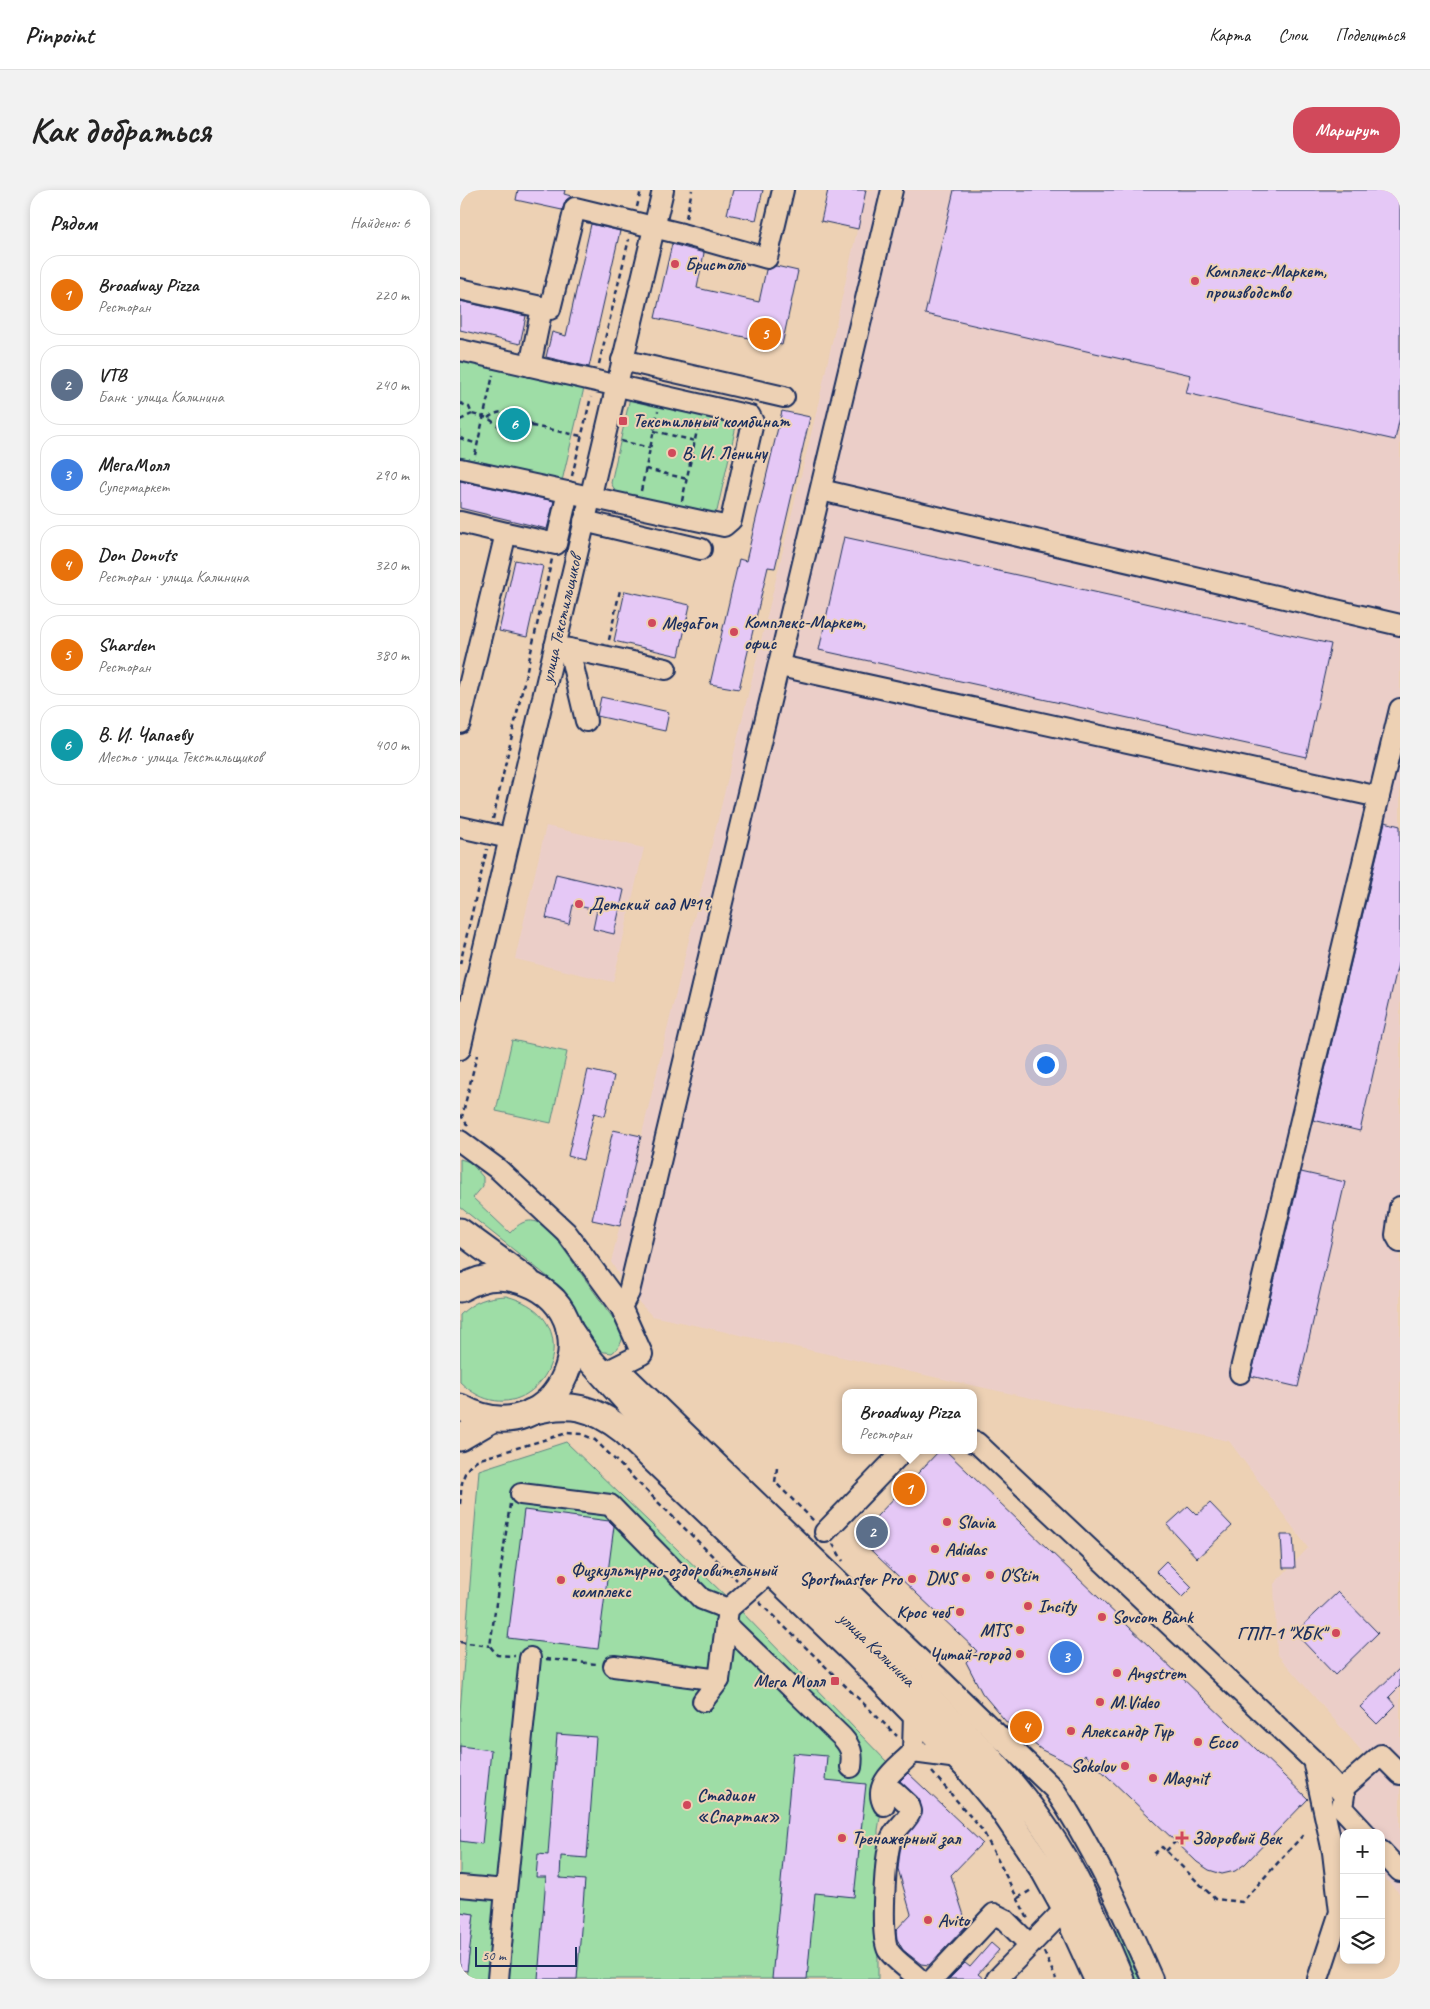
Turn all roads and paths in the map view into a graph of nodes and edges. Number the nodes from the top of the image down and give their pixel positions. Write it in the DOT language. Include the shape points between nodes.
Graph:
graph roads {
  1 [pos="641,190"];
  2 [pos="663,190"];
  3 [pos="692,190"];
  4 [pos="782,190"];
  5 [pos="892,190"];
  6 [pos="633,222"];
  7 [pos="653,228"];
  8 [pos="682,234"];
  9 [pos="460,289"];
  10 [pos="542,308"];
  11 [pos="460,350"];
  12 [pos="497,359"];
  13 [pos="622,360"];
  14 [pos="530,366"];
  15 [pos="594,381"];
  16 [pos="616,385"];
  17 [pos="662,396"];
  18 [pos="784,397"];
  19 [pos="460,403"];
  20 [pos="702,405"];
  21 [pos="472,414"];
  22 [pos="483,417"];
  23 [pos="488,418"];
  24 [pos="460,420"];
  25 [pos="533,426"];
  26 [pos="654,431"];
  27 [pos="581,436"];
  28 [pos="460,438"];
  29 [pos="617,440"];
  30 [pos="695,441"];
  31 [pos="477,444"];
  32 [pos="650,448"];
  33 [pos="646,469"];
  34 [pos="466,471"];
  35 [pos="687,479"];
  36 [pos="821,490"];
  37 [pos="568,492"];
  38 [pos="589,497"];
  39 [pos="637,507"];
  40 [pos="679,516"];
  41 [pos="584,521"];
  42 [pos="460,522"];
  43 [pos="506,532"];
  44 [pos="556,544"];
  45 [pos="701,549"];
  46 [pos="620,590"];
  47 [pos="1400,625"];
  48 [pos="562,647"];
  49 [pos="605,656"];
  50 [pos="780,666"];
  51 [pos="666,669"];
  52 [pos="466,673"];
  53 [pos="1400,709"];
  54 [pos="586,721"];
  55 [pos="460,723"];
  56 [pos="1379,797"];
  57 [pos="460,827"];
  58 [pos="500,836"];
  59 [pos="460,964"];
  60 [pos="460,1049"];
  61 [pos="460,1141"];
  62 [pos="1400,1207"];
  63 [pos="466,1233"];
  64 [pos="1400,1242"];
  65 [pos="531,1283"];
  66 [pos="460,1289"];
  67 [pos="621,1307"];
  68 [pos="569,1329"];
  69 [pos="610,1370"];
  70 [pos="1240,1373"];
  71 [pos="460,1407"];
  72 [pos="531,1412"];
  73 [pos="491,1420"];
  74 [pos="460,1438"];
  75 [pos="977,1445"];
  76 [pos="900,1454"];
  77 [pos="777,1468"];
  78 [pos="521,1494"];
  79 [pos="804,1511"];
  80 [pos="825,1532"];
  81 [pos="770,1572"];
  82 [pos="754,1597"];
  83 [pos="727,1617"];
  84 [pos="460,1642"];
  85 [pos="490,1646"];
  86 [pos="530,1658"];
  87 [pos="614,1666"];
  88 [pos="719,1680"];
  89 [pos="703,1701"];
  90 [pos="914,1713"];
  91 [pos="906,1745"];
  92 [pos="958,1758"];
  93 [pos="1313,1760"];
  94 [pos="851,1767"];
  95 [pos="931,1772"];
  96 [pos="1400,1774"];
  97 [pos="1340,1791"];
  98 [pos="1361,1829"];
  99 [pos="1305,1833"];
  100 [pos="1175,1842"];
  101 [pos="1166,1851"];
  102 [pos="1154,1854"];
  103 [pos="1385,1855"];
  104 [pos="1400,1871"];
  105 [pos="460,1886"];
  106 [pos="506,1890"];
  107 [pos="1033,1890"];
  108 [pos="1018,1898"];
  109 [pos="1127,1905"];
  110 [pos="1065,1909"];
  111 [pos="1029,1920"];
  112 [pos="1096,1922"];
  113 [pos="1036,1945"];
  114 [pos="1094,1978"];
  115 [pos="498,1979"];
  116 [pos="919,1979"];
  117 [pos="933,1979"];
  118 [pos="997,1979"];
  119 [pos="1056,1979"];
  120 [pos="1121,1979"];
  121 [pos="1152,1979"];
  122 [pos="1318,1979"];
  1 -- 6 [label="path"];
  2 -- 7 [label="street, улица Текстильщиков"];
  3 -- 8 [label="path"];
  4 -- 8 [label="street" via="767,258"];
  5 -- 36 [label="street"];
  6 -- 7 [label="street"];
  6 -- 10 [label="street" via="575,208 550,309"];
  6 -- 15 [label="path"];
  7 -- 8 [label="street"];
  7 -- 13 [label="street, улица Текстильщиков"];
  9 -- 10 [label="street"];
  10 -- 14 [label="street"];
  11 -- 12 [label="street"];
  12 -- 14 [label="street"];
  12 -- 22 [label="path"];
  13 -- 16 [label="street, улица Текстильщиков"];
  13 -- 18 [label="street"];
  14 -- 15 [label="street"];
  15 -- 16 [label="street"];
  15 -- 27 [label="path"];
  16 -- 17 [label="street"];
  16 -- 38 [label="street, улица Текстильщиков"];
  17 -- 20 [label="street"];
  17 -- 26 [label="path"];
  19 -- 21 [label="path"];
  20 -- 30 [label="path"];
  20 -- 40 [label="street" via="750,416 754,422 731,520 724,526"];
  21 -- 22 [label="path"];
  21 -- 24 [label="path"];
  22 -- 23 [label="path"];
  22 -- 31 [label="path"];
  23 -- 25 [label="path" via="509,429"];
  23 -- 25 [label="path" via="500,412 516,414"];
  25 -- 27 [label="path"];
  26 -- 30 [label="path"];
  26 -- 32 [label="path"];
  27 -- 37 [label="path"];
  28 -- 31 [label="path"];
  29 -- 32 [label="path"];
  30 -- 35 [label="path"];
  31 -- 34 [label="path"];
  32 -- 33 [label="path"];
  33 -- 35 [label="path"];
  33 -- 39 [label="path"];
  34 -- 37 [label="street"];
  35 -- 40 [label="path"];
  36 -- 47 [label="street"];
  36 -- 50 [label="street"];
  37 -- 38 [label="street"];
  37 -- 44 [label="street"];
  38 -- 39 [label="street"];
  38 -- 41 [label="street, улица Текстильщиков"];
  39 -- 40 [label="street"];
  41 -- 45 [label="street"];
  41 -- 48 [label="street, улица Текстильщиков"];
  42 -- 43 [label="street"];
  43 -- 44 [label="street"];
  43 -- 52 [label="street"];
  44 -- 58 [label="path" via="532,638"];
  46 -- 49 [label="path"];
  48 -- 49 [label="street"];
  48 -- 54 [label="street"];
  48 -- 58 [label="street, улица Текстильщиков"];
  49 -- 51 [label="street"];
  50 -- 56 [label="street"];
  50 -- 67 [label="street" via="629,1292"];
  52 -- 55 [label="street"];
  53 -- 56 [label="street"];
  56 -- 70 [label="street"];
  57 -- 58 [label="street"];
  58 -- 59 [label="path"];
  58 -- 60 [label="street, улица Текстильщиков"];
  61 -- 67 [label="street" via="498,1169 566,1232"];
  62 -- 64 [label="street" via="1396,1235"];
  63 -- 65 [label="main road"];
  65 -- 66 [label="main road" via="493,1277"];
  65 -- 68 [label="main road, улица Калинина" via="556,1304"];
  67 -- 69 [label="street" via="642,1354"];
  68 -- 69 [label="main road, улица Калинина"];
  68 -- 72 [label="main road" via="572,1343 567,1372 548,1400"];
  69 -- 109 [label="street" via="1054,1789"];
  69 -- 112 [label="main road, улица Калинина" via="655,1432 984,1753 1017,1790 1046,1828"];
  71 -- 73 [label="main road"];
  72 -- 73 [label="main road, улица Калинина" via="511,1419"];
  72 -- 81 [label="main road, улица Калинина" via="567,1406 604,1416 624,1431"];
  73 -- 74 [label="main road"];
  75 -- 93 [label="street"];
  76 -- 80 [label="street"];
  77 -- 79 [label="path" via="775,1482"];
  78 -- 83 [label="street" via="610,1505 702,1599"];
  78 -- 85 [label="path" via="513,1496 510,1502"];
  81 -- 83 [label="street"];
  81 -- 90 [label="main road, улица Калинина"];
  82 -- 91 [label="path"];
  83 -- 88 [label="street"];
  83 -- 94 [label="street" via="850,1746 853,1754"];
  84 -- 85 [label="path"];
  85 -- 86 [label="path" via="497,1654"];
  86 -- 87 [label="path"];
  86 -- 106 [label="street"];
  87 -- 88 [label="street"];
  88 -- 89 [label="street"];
  90 -- 91 [label="street"];
  90 -- 92 [label="main road, улица Калинина"];
  91 -- 92 [label="street"];
  91 -- 116 [label="street" via="880,1794 909,1805 910,1811 893,1834 886,1856 886,1943 891,1953"];
  92 -- 110 [label="main road, улица Калинина" via="1002,1809"];
  93 -- 97 [label="street"];
  93 -- 122 [label="street" via="1333,1852 1340,1912"];
  95 -- 108 [label="path" via="984,1831"];
  96 -- 97 [label="street" via="1381,1755"];
  97 -- 98 [label="street" via="1344,1795 1342,1808"];
  99 -- 101 [label="path" via="1242,1902 1215,1899"];
  100 -- 101 [label="path"];
  101 -- 102 [label="path" via="1162,1847"];
  103 -- 104 [label="street"];
  105 -- 106 [label="street"];
  106 -- 115 [label="street"];
  107 -- 108 [label="path"];
  108 -- 111 [label="path"];
  109 -- 112 [label="street"];
  109 -- 121 [label="street"];
  110 -- 113 [label="street"];
  110 -- 114 [label="main road, улица Калинина"];
  112 -- 120 [label="main road, улица Калинина"];
  113 -- 117 [label="street" via="994,1914"];
  113 -- 118 [label="street"];
  113 -- 119 [label="path"];
}
